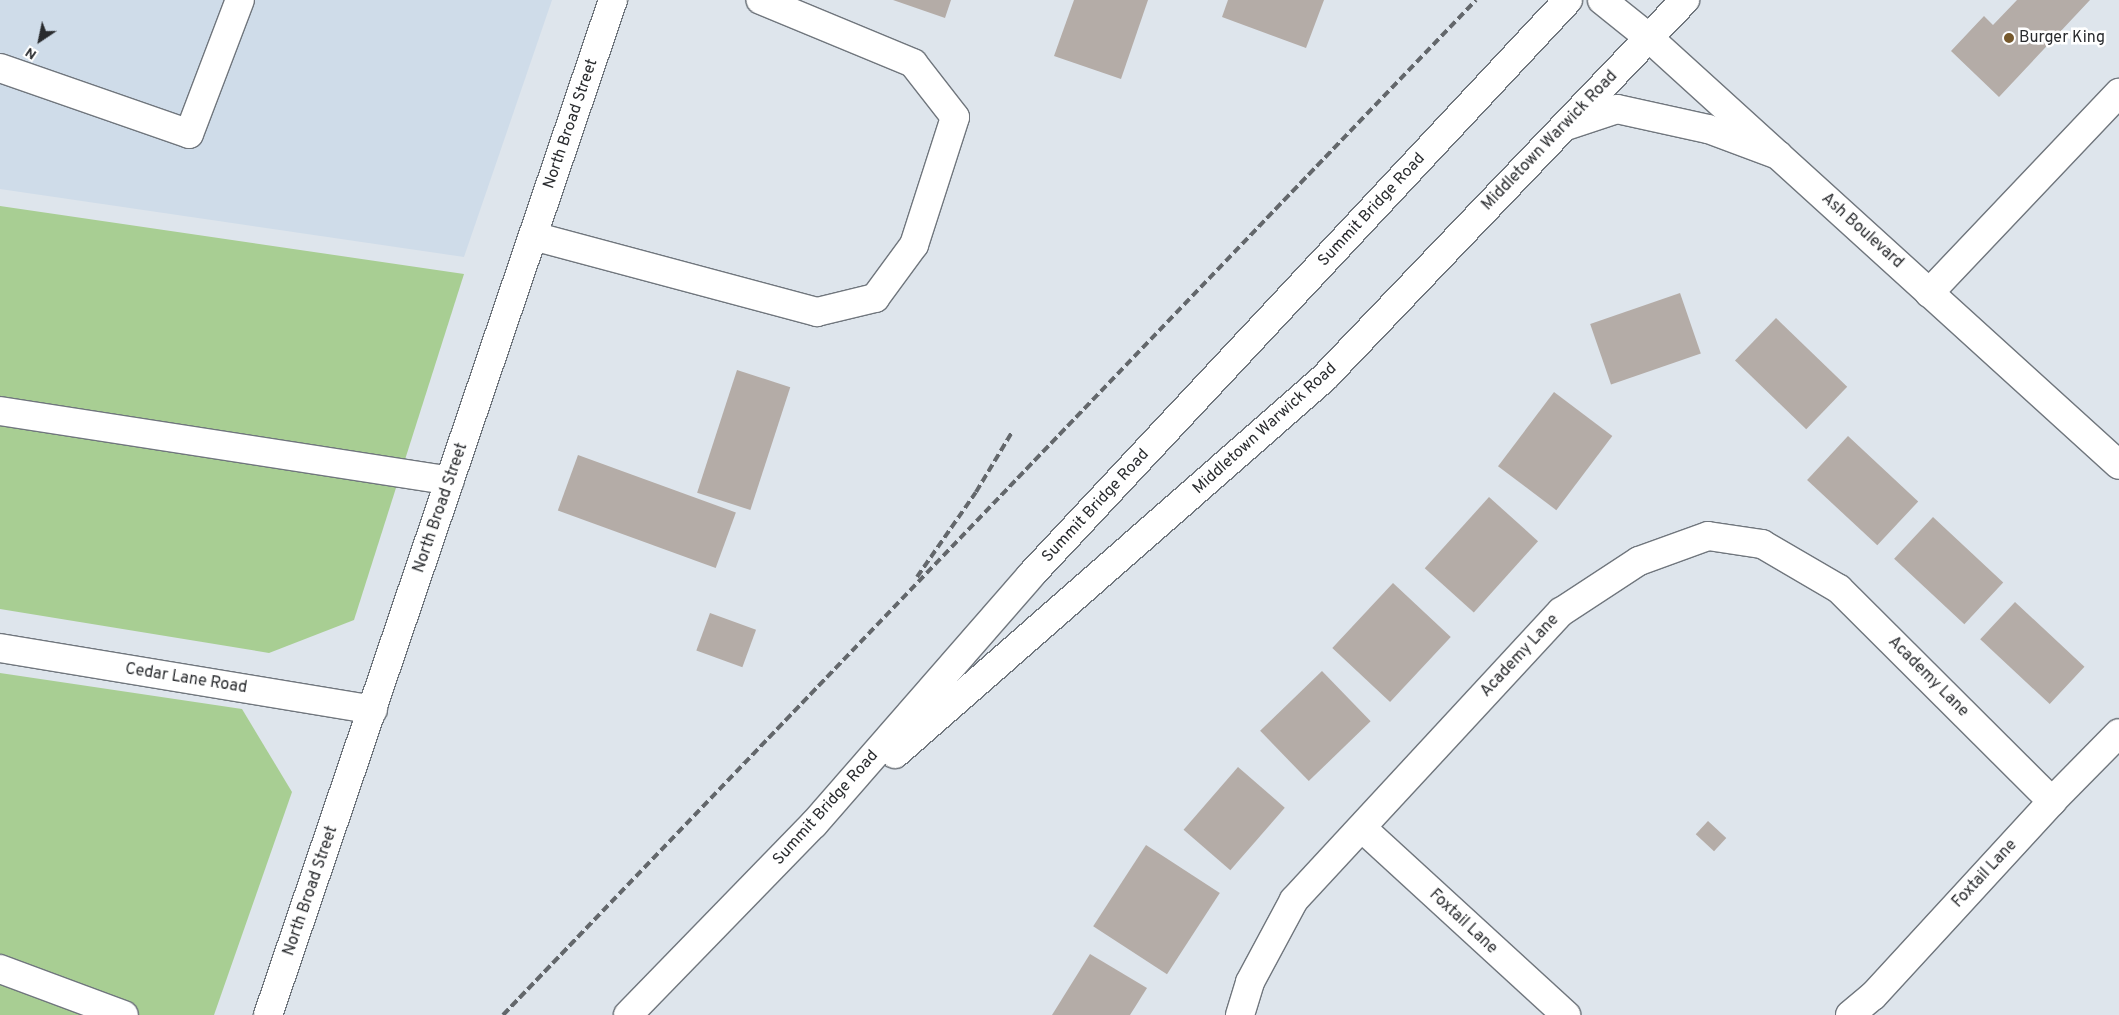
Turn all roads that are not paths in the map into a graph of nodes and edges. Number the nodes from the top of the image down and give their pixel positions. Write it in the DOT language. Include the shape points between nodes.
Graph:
graph roads {
  1 [pos="240,0"];
  2 [pos="613,0"];
  3 [pos="761,0"];
  4 [pos="1568,0"];
  5 [pos="1602,0"];
  6 [pos="1685,0"];
  7 [pos="1648,37"];
  8 [pos="0,68"];
  9 [pos="2119,93"];
  10 [pos="1563,127"];
  11 [pos="1778,155"];
  12 [pos="533,236"];
  13 [pos="1929,293"];
  14 [pos="0,411"];
  15 [pos="2119,465"];
  16 [pos="450,481"];
  17 [pos="0,648"];
  18 [pos="373,710"];
  19 [pos="2119,733"];
  20 [pos="2052,801"];
  21 [pos="814,824"];
  22 [pos="1362,828"];
  23 [pos="0,969"];
  24 [pos="124,1015"];
  25 [pos="268,1015"];
  26 [pos="628,1015"];
  27 [pos="1240,1015"];
  28 [pos="1566,1015"];
  29 [pos="1850,1015"];
  1 -- 8 [label="main road" via="189,134"];
  2 -- 12 [label="main road, North Broad Street"];
  3 -- 12 [label="main road" via="913,63 955,117 914,245 875,298 817,312"];
  4 -- 21 [label="main road, Summit Bridge Road" via="1030,576"];
  5 -- 7 [label="main road, Ash Boulevard"];
  6 -- 7 [label="main road, Middletown Warwick Road"];
  7 -- 10 [label="main road, Middletown Warwick Road"];
  7 -- 11 [label="main road, Ash Boulevard"];
  9 -- 13 [label="main road"];
  10 -- 11 [label="main road" via="1617,109 1708,129"];
  10 -- 21 [label="main road, Middletown Warwick Road" via="1324,378"];
  11 -- 13 [label="main road, Ash Boulevard"];
  12 -- 16 [label="main road, North Broad Street"];
  13 -- 15 [label="main road, Ash Boulevard"];
  14 -- 16 [label="main road"];
  16 -- 18 [label="main road, North Broad Street"];
  17 -- 18 [label="main road, Cedar Lane Road"];
  18 -- 25 [label="main road, North Broad Street"];
  19 -- 20 [label="main road, Foxtail Lane"];
  20 -- 22 [label="main road, Academy Lane" via="1839,590 1762,544 1708,536 1639,561 1561,612"];
  20 -- 29 [label="main road, Foxtail Lane" via="1873,996"];
  21 -- 26 [label="main road, Summit Bridge Road"];
  22 -- 27 [label="main road, Academy Lane" via="1294,900 1250,982"];
  22 -- 28 [label="main road, Foxtail Lane"];
  23 -- 24 [label="main road"];
}
